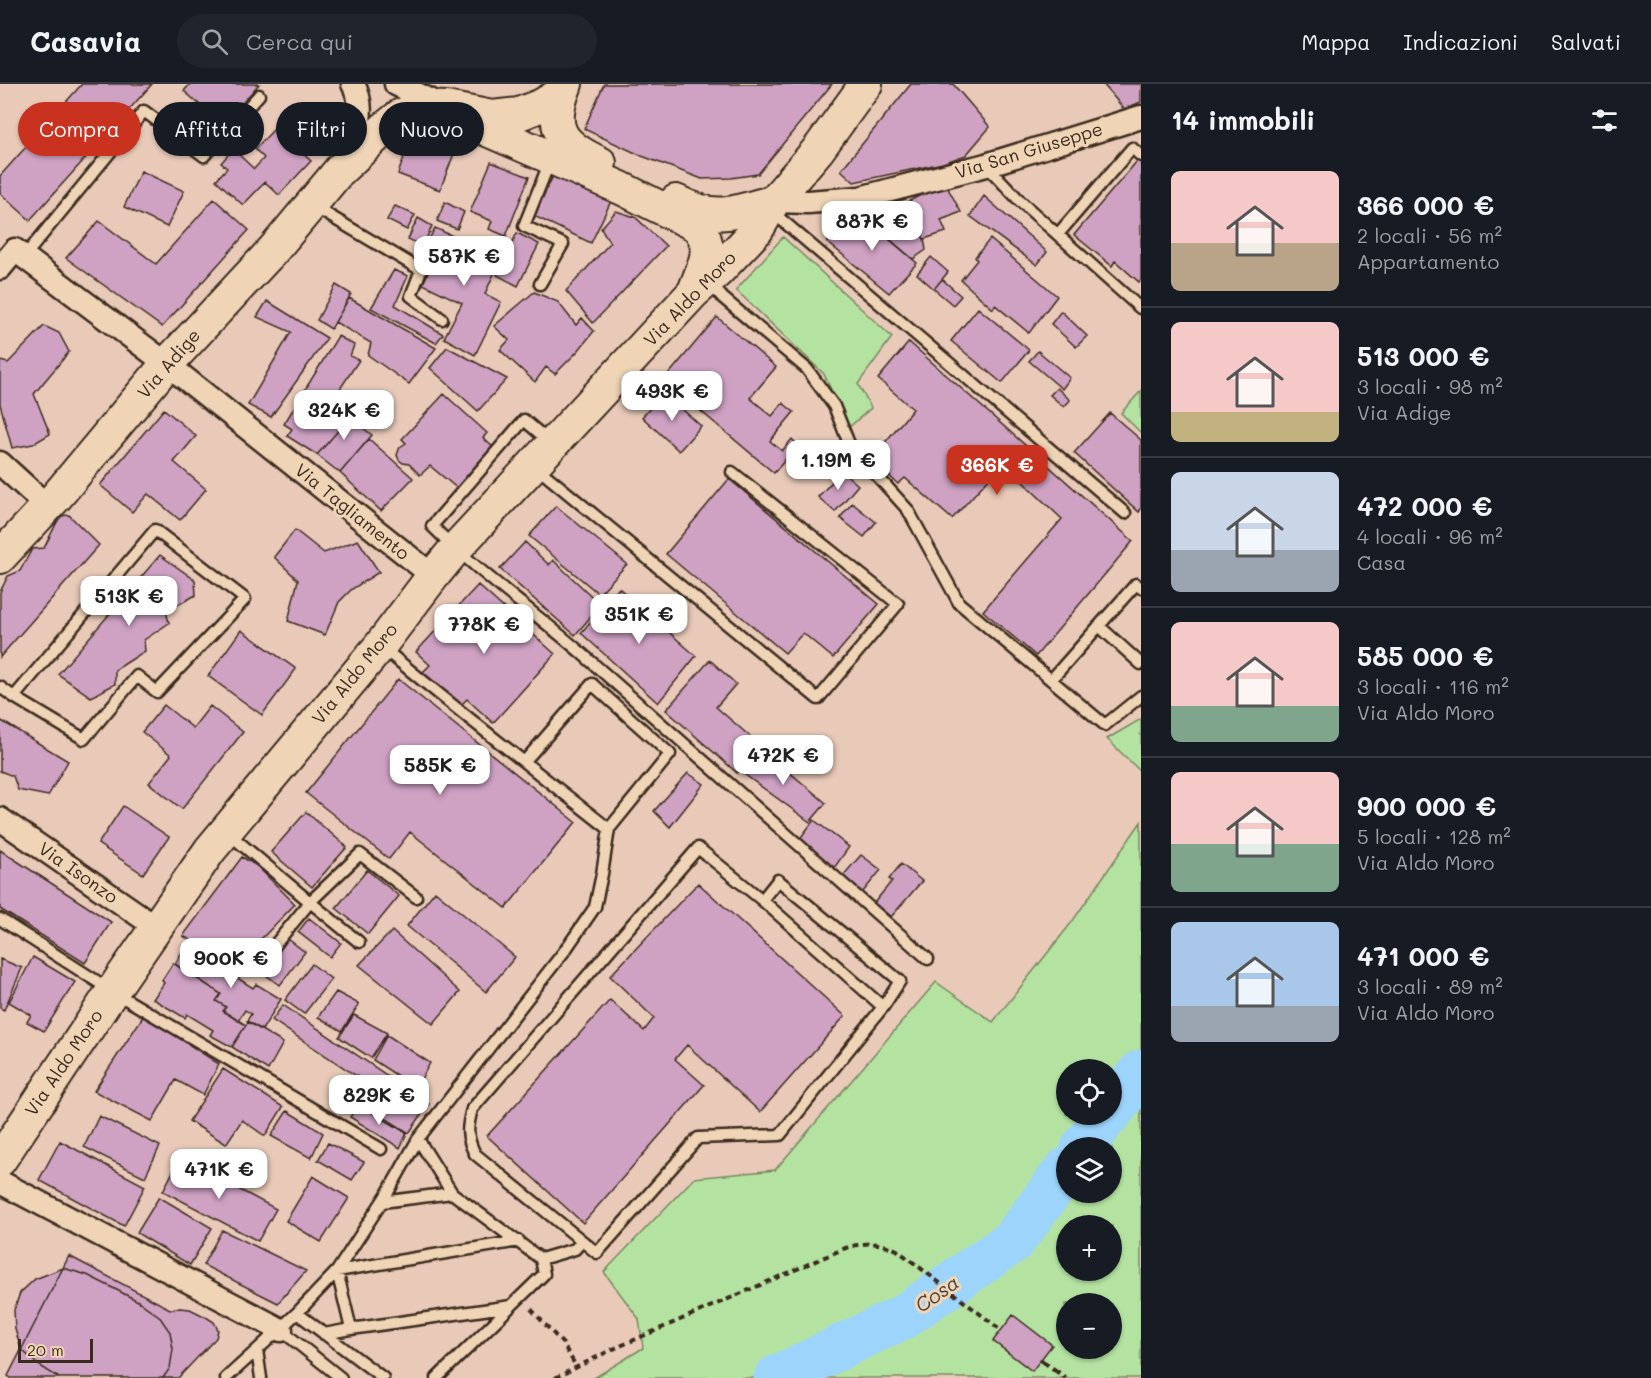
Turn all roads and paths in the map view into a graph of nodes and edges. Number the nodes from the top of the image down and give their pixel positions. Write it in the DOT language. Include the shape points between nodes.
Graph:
graph roads {
  1 [pos="353,84"];
  2 [pos="396,84"];
  3 [pos="866,84"];
  4 [pos="564,89"];
  5 [pos="259,95"];
  6 [pos="434,102"];
  7 [pos="484,115"];
  8 [pos="1141,117"];
  9 [pos="484,128"];
  10 [pos="379,135"];
  11 [pos="1141,156"];
  12 [pos="551,158"];
  13 [pos="986,165"];
  14 [pos="339,171"];
  15 [pos="310,204"];
  16 [pos="772,205"];
  17 [pos="1059,233"];
  18 [pos="20,254"];
  19 [pos="0,268"];
  20 [pos="540,284"];
  21 [pos="701,287"];
  22 [pos="1141,306"];
  23 [pos="442,319"];
  24 [pos="167,364"];
  25 [pos="543,455"];
  26 [pos="0,463"];
  27 [pos="732,472"];
  28 [pos="46,506"];
  29 [pos="1125,513"];
  30 [pos="456,548"];
  31 [pos="0,557"];
  32 [pos="432,576"];
  33 [pos="1141,588"];
  34 [pos="1099,626"];
  35 [pos="381,646"];
  36 [pos="1141,664"];
  37 [pos="1051,680"];
  38 [pos="0,687"];
  39 [pos="1141,696"];
  40 [pos="14,698"];
  41 [pos="524,762"];
  42 [pos="0,819"];
  43 [pos="609,829"];
  44 [pos="225,831"];
  45 [pos="416,897"];
  46 [pos="762,900"];
  47 [pos="310,902"];
  48 [pos="0,919"];
  49 [pos="156,927"];
  50 [pos="359,942"];
  51 [pos="928,959"];
  52 [pos="260,963"];
  53 [pos="112,991"];
  54 [pos="884,1007"];
  55 [pos="418,1139"];
  56 [pos="381,1149"];
  57 [pos="0,1160"];
  58 [pos="0,1182"];
  59 [pos="452,1193"];
  60 [pos="382,1202"];
  61 [pos="519,1241"];
  62 [pos="582,1241"];
  63 [pos="542,1259"];
  64 [pos="337,1271"];
  65 [pos="520,1297"];
  66 [pos="511,1306"];
  67 [pos="297,1313"];
  68 [pos="351,1329"];
  69 [pos="281,1330"];
  70 [pos="1001,1330"];
  71 [pos="324,1334"];
  72 [pos="257,1350"];
  73 [pos="323,1364"];
  74 [pos="577,1368"];
  75 [pos="226,1378"];
  76 [pos="261,1378"];
  77 [pos="325,1378"];
  78 [pos="341,1378"];
  79 [pos="383,1378"];
  80 [pos="437,1378"];
  81 [pos="555,1378"];
  1 -- 14 [label="street" via="358,92 360,118 356,137"];
  2 -- 6 [label="street"];
  3 -- 16 [label="main road, Via Aldo Moro"];
  4 -- 7 [label="main road, Via Adige" via="542,105 519,114"];
  4 -- 16 [label="main road" via="558,125 564,140 593,159 702,213"];
  5 -- 18 [label="lane" via="204,156 144,111"];
  8 -- 13 [label="street, Via San Giuseppe"];
  9 -- 12 [label="main road"];
  10 -- 14 [label="main road, Via Adige"];
  11 -- 17 [label="lane" via="1132,148"];
  12 -- 20 [label="lane" via="524,226 563,244"];
  12 -- 21 [label="main road" via="697,226 704,233 708,255"];
  13 -- 16 [label="street, Via San Giuseppe" via="860,198"];
  13 -- 17 [label="lane" via="1020,201"];
  14 -- 15 [label="main road, Via Adige"];
  15 -- 23 [label="lane" via="421,270 411,296"];
  15 -- 24 [label="main road, Via Adige" via="275,248"];
  16 -- 21 [label="main road, Via Aldo Moro" via="757,230"];
  16 -- 29 [label="lane"];
  17 -- 22 [label="lane"];
  18 -- 19 [label="street"];
  18 -- 24 [label="street, Via Tagliamento"];
  21 -- 25 [label="main road, Via Aldo Moro"];
  21 -- 37 [label="lane" via="723,298 807,369 834,406 850,446 908,510 959,603"];
  24 -- 28 [label="main road, Via Adige"];
  24 -- 32 [label="street, Via Tagliamento"];
  25 -- 27 [label="lane" via="818,699 898,604"];
  25 -- 30 [label="main road, Via Aldo Moro"];
  25 -- 30 [label="lane" via="524,420 432,526"];
  26 -- 28 [label="street"];
  28 -- 31 [label="main road, Via Adige"];
  30 -- 32 [label="main road, Via Aldo Moro"];
  30 -- 51 [label="lane" via="585,656"];
  32 -- 35 [label="main road, Via Aldo Moro"];
  33 -- 34 [label="lane" via="1136,584"];
  34 -- 36 [label="lane"];
  34 -- 37 [label="lane"];
  35 -- 41 [label="lane"];
  35 -- 44 [label="main road, Via Aldo Moro"];
  37 -- 39 [label="lane" via="1106,724"];
  38 -- 40 [label="lane"];
  40 -- 40 [label="lane" via="155,530 244,599 157,692 137,676 84,739"];
  41 -- 43 [label="lane"];
  41 -- 43 [label="lane" via="592,684 670,754"];
  42 -- 49 [label="street, Via Isonzo"];
  43 -- 55 [label="lane" via="595,907"];
  44 -- 47 [label="lane"];
  44 -- 49 [label="main road, Via Aldo Moro"];
  45 -- 47 [label="lane" via="360,854"];
  46 -- 54 [label="lane"];
  46 -- 54 [label="lane" via="778,880 900,981"];
  46 -- 62 [label="lane" via="698,848 472,1109 466,1127 475,1154"];
  47 -- 50 [label="lane"];
  47 -- 52 [label="lane"];
  48 -- 53 [label="lane"];
  49 -- 53 [label="main road, Via Aldo Moro"];
  53 -- 56 [label="lane"];
  53 -- 57 [label="main road, Via Aldo Moro"];
  54 -- 62 [label="lane" via="780,1135 698,1138 597,1253"];
  55 -- 59 [label="lane"];
  55 -- 60 [label="lane"];
  58 -- 69 [label="street"];
  59 -- 60 [label="lane"];
  59 -- 61 [label="lane"];
  60 -- 64 [label="lane"];
  61 -- 63 [label="lane"];
  61 -- 64 [label="lane"];
  62 -- 63 [label="lane" via="575,1249"];
  63 -- 65 [label="lane" via="544,1274"];
  64 -- 67 [label="lane"];
  64 -- 68 [label="lane"];
  65 -- 66 [label="lane"];
  65 -- 74 [label="path" via="563,1344"];
  66 -- 68 [label="lane"];
  66 -- 80 [label="lane"];
  67 -- 69 [label="lane"];
  67 -- 71 [label="lane"];
  68 -- 71 [label="lane"];
  69 -- 72 [label="lane"];
  69 -- 73 [label="lane"];
  70 -- 74 [label="path" via="897,1250 870,1242 843,1249"];
  71 -- 79 [label="lane"];
  72 -- 75 [label="lane"];
  72 -- 76 [label="lane"];
  73 -- 77 [label="lane"];
  73 -- 78 [label="lane"];
  74 -- 81 [label="path"];
}
